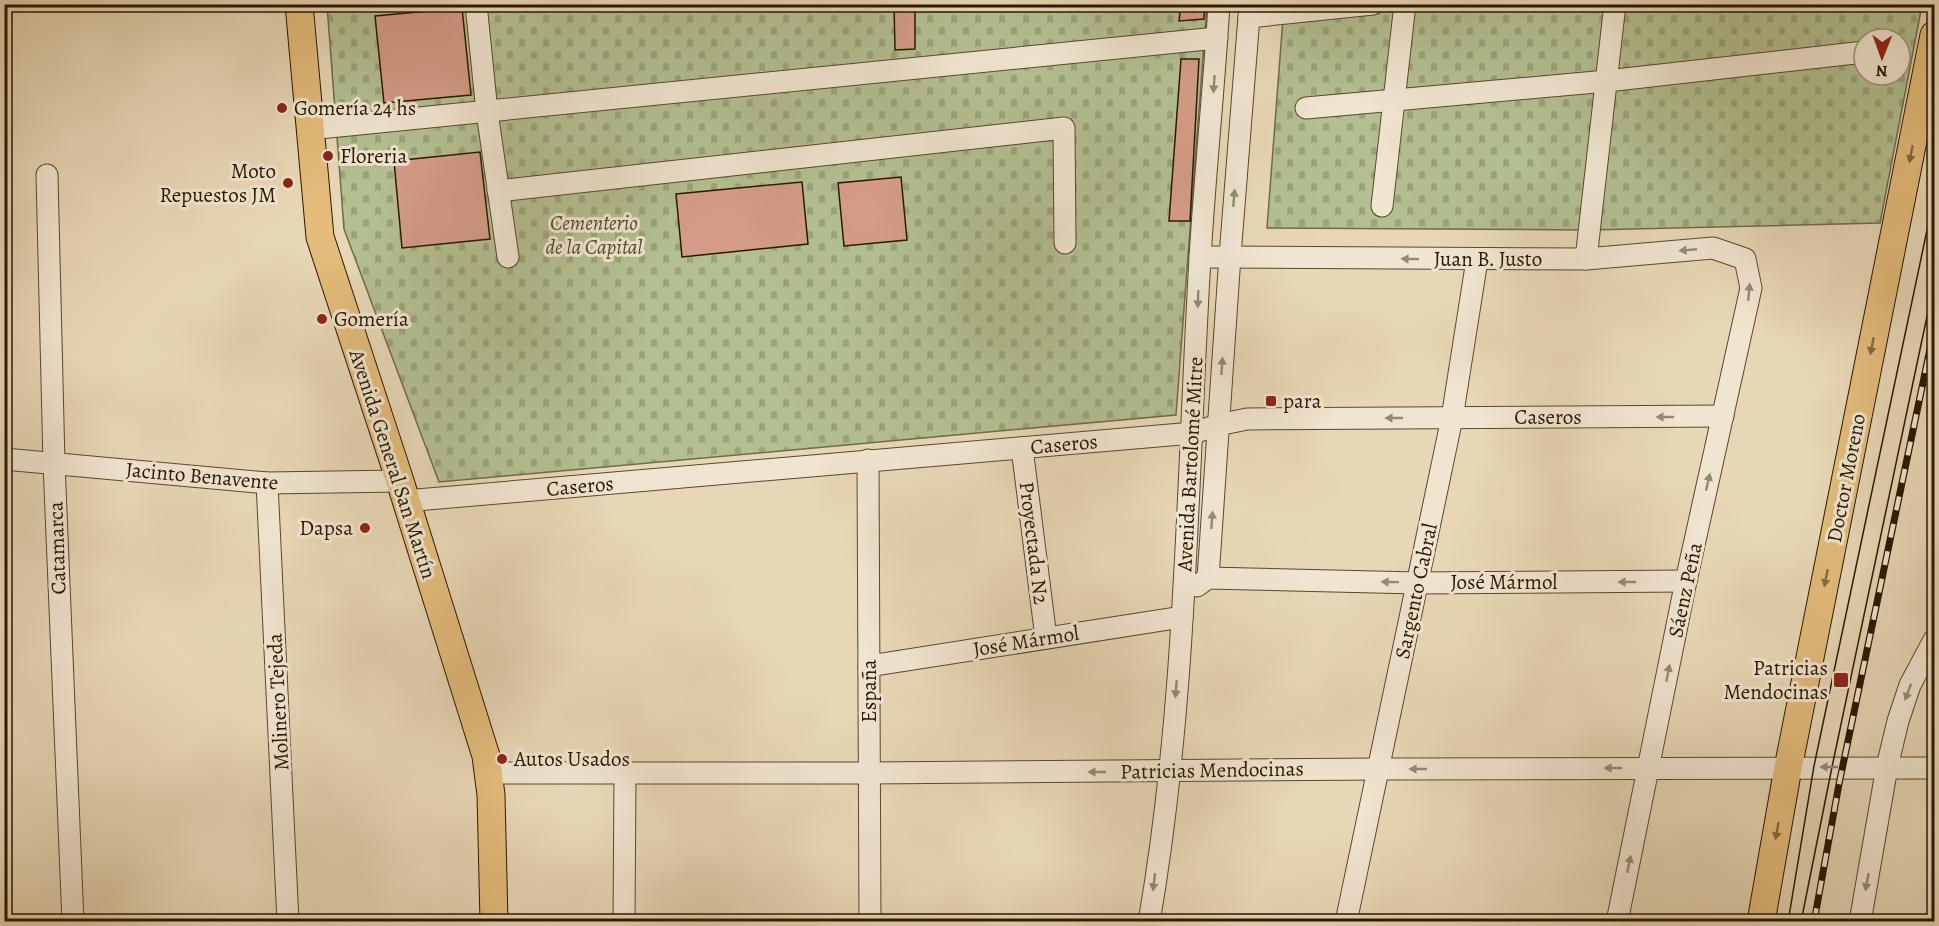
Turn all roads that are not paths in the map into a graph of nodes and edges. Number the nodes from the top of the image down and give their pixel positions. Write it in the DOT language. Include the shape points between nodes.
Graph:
graph roads {
  1 [pos="299,4"];
  2 [pos="476,4"];
  3 [pos="1219,4"];
  4 [pos="1373,4"];
  5 [pos="1405,4"];
  6 [pos="1616,4"];
  7 [pos="1250,11"];
  8 [pos="1935,35"];
  9 [pos="1217,38"];
  10 [pos="1852,53"];
  11 [pos="1607,81"];
  12 [pos="1394,100"];
  13 [pos="1306,108"];
  14 [pos="487,112"];
  15 [pos="309,129"];
  16 [pos="47,175"];
  17 [pos="498,191"];
  18 [pos="1383,206"];
  19 [pos="1065,243"];
  20 [pos="1230,256"];
  21 [pos="1200,257"];
  22 [pos="508,258"];
  23 [pos="1586,259"];
  24 [pos="1745,259"];
  25 [pos="1477,260"];
  26 [pos="1723,416"];
  27 [pos="1452,418"];
  28 [pos="1218,424"];
  29 [pos="1192,433"];
  30 [pos="1022,448"];
  31 [pos="4,459"];
  32 [pos="868,460"];
  33 [pos="54,463"];
  34 [pos="267,483"];
  35 [pos="402,491"];
  36 [pos="1208,578"];
  37 [pos="1686,581"];
  38 [pos="1418,583"];
  39 [pos="1184,596"];
  40 [pos="1182,617"];
  41 [pos="1046,638"];
  42 [pos="1935,640"];
  43 [pos="869,666"];
  44 [pos="1887,767"];
  45 [pos="1649,768"];
  46 [pos="1788,768"];
  47 [pos="1935,768"];
  48 [pos="1379,769"];
  49 [pos="1169,771"];
  50 [pos="489,773"];
  51 [pos="625,773"];
  52 [pos="869,773"];
  53 [pos="73,921"];
  54 [pos="288,921"];
  55 [pos="494,921"];
  56 [pos="624,921"];
  57 [pos="870,921"];
  58 [pos="1149,921"];
  59 [pos="1346,921"];
  60 [pos="1617,921"];
  61 [pos="1761,921"];
  62 [pos="1860,921"];
  1 -- 15 [label="main road, Avenida General San Martín"];
  2 -- 14 [label="street"];
  3 -- 9 [label="street, Avenida Bartolomé Mitre"];
  4 -- 7 [label="street"];
  5 -- 12 [label="street"];
  6 -- 11 [label="street"];
  20 -- 7 [label="street, Avenida Bartolomé Mitre, one-way"];
  8 -- 46 [label="main road, Doctor Moreno, one-way"];
  9 -- 14 [label="street"];
  9 -- 21 [label="street, Avenida Bartolomé Mitre, one-way"];
  10 -- 11 [label="street"];
  11 -- 12 [label="street"];
  11 -- 23 [label="street"];
  12 -- 13 [label="street"];
  12 -- 18 [label="street"];
  14 -- 15 [label="street"];
  14 -- 17 [label="street"];
  15 -- 35 [label="main road, Avenida General San Martín" via="320,237"];
  16 -- 33 [label="street, Catamarca"];
  17 -- 19 [label="street" via="1064,128"];
  17 -- 22 [label="street"];
  20 -- 21 [label="street, Juan B. Justo"];
  25 -- 20 [label="street, Juan B. Justo, one-way"];
  28 -- 20 [label="street, Avenida Bartolomé Mitre, one-way"];
  21 -- 29 [label="street, Avenida Bartolomé Mitre, one-way"];
  24 -- 23 [label="street, Juan B. Justo, one-way" via="1713,248"];
  23 -- 25 [label="street, Juan B. Justo"];
  26 -- 24 [label="street, Sáenz Peña, one-way" via="1751,288"];
  25 -- 27 [label="street, Sargento Cabral"];
  26 -- 27 [label="street, Caseros, one-way"];
  37 -- 26 [label="street, Sáenz Peña, one-way"];
  27 -- 28 [label="street, Caseros, one-way" via="1247,419"];
  27 -- 38 [label="street, Sargento Cabral"];
  28 -- 29 [label="street, Caseros"];
  36 -- 28 [label="street, Avenida Bartolomé Mitre, one-way"];
  29 -- 30 [label="street, Caseros"];
  29 -- 39 [label="street, Avenida Bartolomé Mitre"];
  30 -- 32 [label="street, Caseros"];
  30 -- 41 [label="street, Proyectada N2"];
  31 -- 33 [label="street, Jacinto Benavente"];
  32 -- 35 [label="street, Caseros"];
  32 -- 43 [label="street, España"];
  33 -- 34 [label="street, Jacinto Benavente"];
  33 -- 53 [label="street, Catamarca"];
  34 -- 35 [label="street, Jacinto Benavente"];
  34 -- 54 [label="street, Molinero Tejeda"];
  35 -- 50 [label="main road, Avenida General San Martín"];
  38 -- 36 [label="street, José Mármol, one-way"];
  36 -- 39 [label="street"];
  37 -- 38 [label="street, José Mármol, one-way"];
  45 -- 37 [label="street, Sáenz Peña, one-way"];
  38 -- 48 [label="street, Sargento Cabral"];
  39 -- 40 [label="street, Avenida Bartolomé Mitre"];
  40 -- 41 [label="street, José Mármol"];
  40 -- 49 [label="street, Avenida Bartolomé Mitre, one-way"];
  41 -- 43 [label="street, José Mármol"];
  42 -- 44 [label="street, one-way" via="1910,686"];
  43 -- 52 [label="street, España"];
  44 -- 46 [label="street, Patricias Mendocinas, one-way"];
  44 -- 47 [label="street, Patricias Mendocinas"];
  44 -- 62 [label="street, one-way"];
  45 -- 46 [label="street, Patricias Mendocinas"];
  45 -- 48 [label="street, Patricias Mendocinas, one-way"];
  60 -- 45 [label="street, Sáenz Peña, one-way"];
  46 -- 61 [label="main road, Doctor Moreno, one-way"];
  48 -- 49 [label="street, Patricias Mendocinas"];
  48 -- 59 [label="street, Sargento Cabral"];
  49 -- 52 [label="street, Patricias Mendocinas, one-way"];
  49 -- 58 [label="street, Avenida Bartolomé Mitre, one-way"];
  50 -- 51 [label="street, Patricias Mendocinas"];
  50 -- 55 [label="main road, Avenida General San Martín"];
  51 -- 52 [label="street, Patricias Mendocinas"];
  51 -- 56 [label="street"];
  52 -- 57 [label="street, España"];
}
